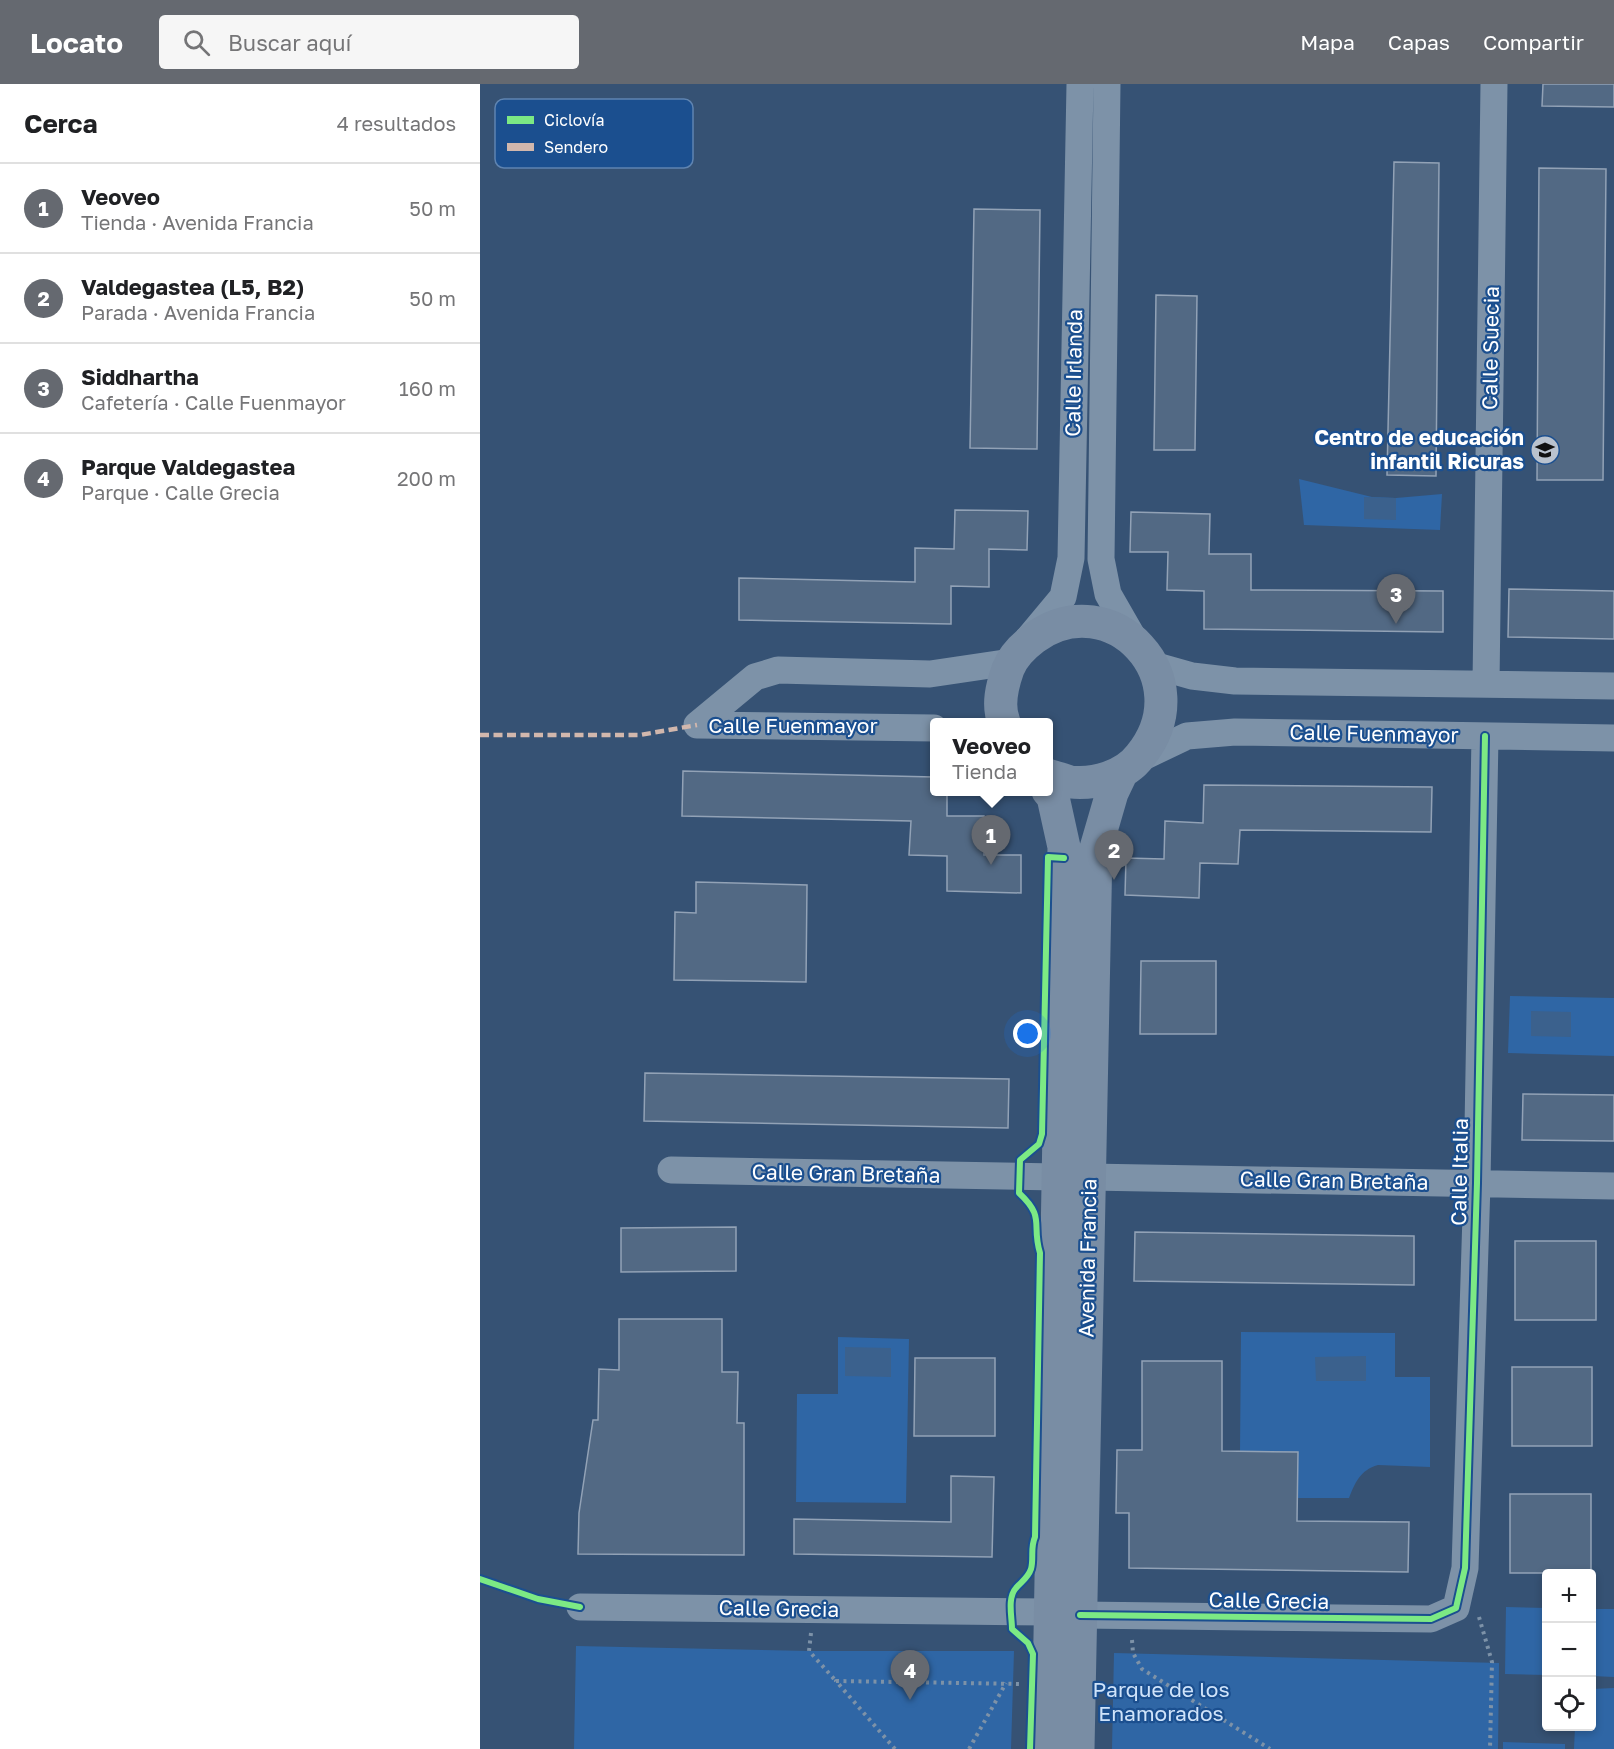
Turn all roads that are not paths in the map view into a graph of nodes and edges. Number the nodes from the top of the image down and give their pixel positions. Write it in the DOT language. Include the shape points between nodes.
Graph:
graph roads {
  1 [pos="1080,84"];
  2 [pos="1107,84"];
  3 [pos="1494,84"];
  4 [pos="1144,653"];
  5 [pos="1017,654"];
  6 [pos="1486,684"];
  7 [pos="1614,686"];
  8 [pos="1002,718"];
  9 [pos="930,728"];
  10 [pos="1485,736"];
  11 [pos="1614,738"];
  12 [pos="1130,765"];
  13 [pos="1053,777"];
  14 [pos="1052,796"];
  15 [pos="671,1170"];
  16 [pos="1074,1177"];
  17 [pos="1477,1183"];
  18 [pos="1614,1186"];
  19 [pos="580,1606"];
  20 [pos="1466,1609"];
  21 [pos="1066,1614"];
  22 [pos="1048,1749"];
  23 [pos="1078,1749"];
  1 -- 5 [label="street, Calle Irlanda" via="1071,558 1063,597"];
  2 -- 4 [label="street, Calle Irlanda" via="1101,559 1108,594"];
  3 -- 6 [label="street, Calle Suecia"];
  4 -- 5 [label="main road" via="1108,626 1077,621 1047,628"];
  4 -- 6 [label="street" via="1192,676 1235,681"];
  4 -- 12 [label="main road, Avenida Francia" via="1161,689 1161,714 1154,738"];
  5 -- 8 [label="main road" via="1001,689"];
  5 -- 9 [label="street, Calle Fuenmayor" via="930,674 778,670 755,677 697,725"];
  6 -- 7 [label="street"];
  10 -- 11 [label="street, Calle Fuenmayor"];
  10 -- 12 [label="street, Calle Fuenmayor" via="1235,732 1187,736"];
  10 -- 17 [label="street, Calle Italia"];
  12 -- 13 [label="main road" via="1097,781 1071,782"];
  12 -- 16 [label="main road, Avenida Francia" via="1112,793 1096,848"];
  14 -- 16 [label="main road, Avenida Francia" via="1064,847"];
  15 -- 16 [label="street, Calle Gran Bretaña"];
  16 -- 17 [label="street, Calle Gran Bretaña"];
  16 -- 21 [label="main road, Avenida Francia"];
  17 -- 18 [label="street, Calle Gran Bretaña"];
  17 -- 20 [label="street, Calle Italia" via="1464,1568"];
  19 -- 21 [label="street, Calle Grecia"];
  20 -- 21 [label="street, Calle Grecia" via="1431,1619"];
  21 -- 22 [label="main road, Avenida Francia"];
  21 -- 23 [label="main road, Avenida Francia"];
}
